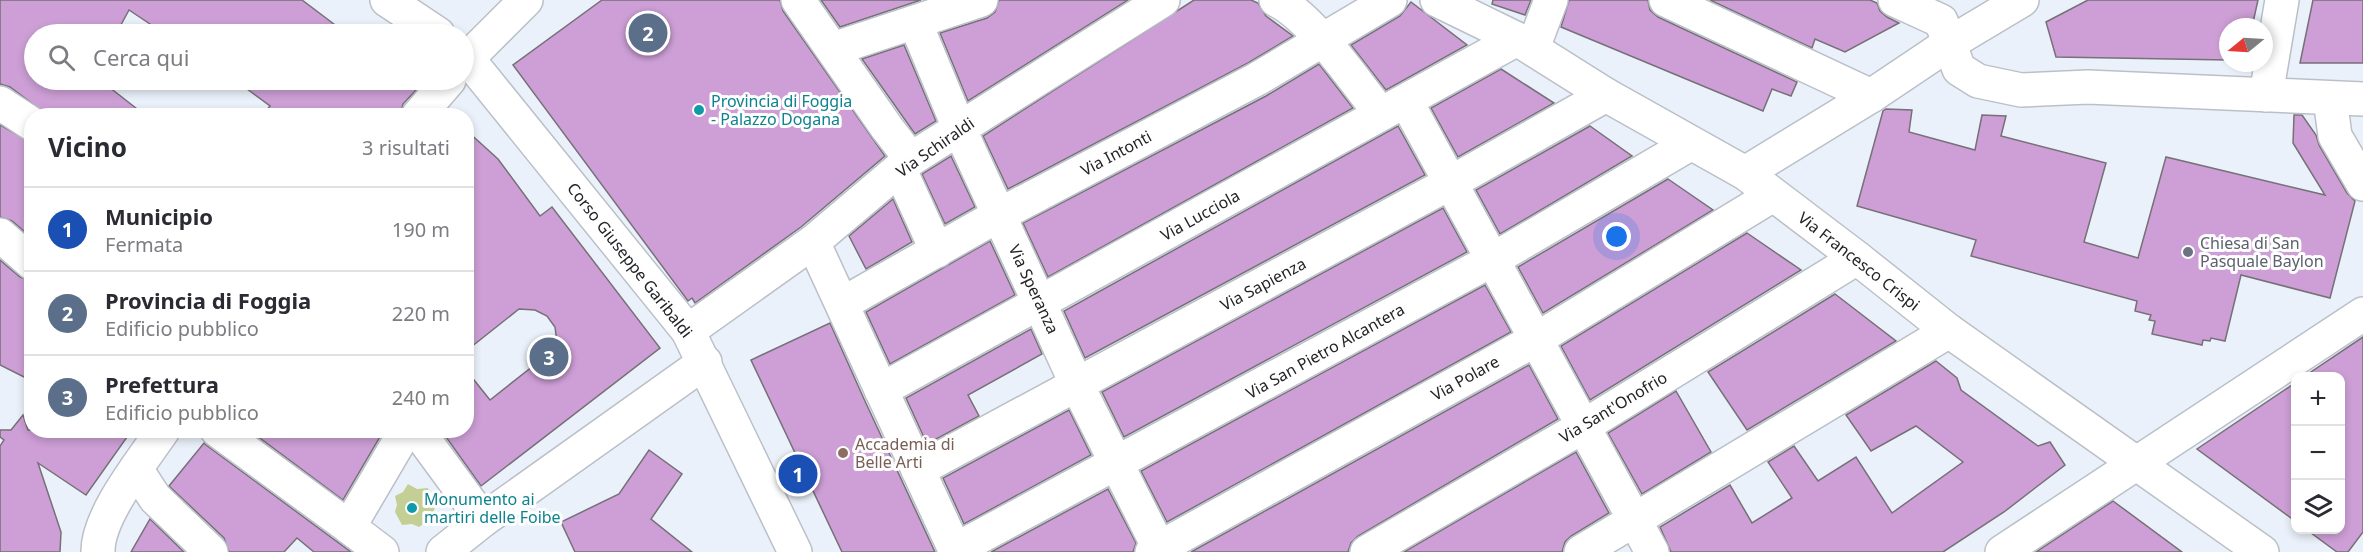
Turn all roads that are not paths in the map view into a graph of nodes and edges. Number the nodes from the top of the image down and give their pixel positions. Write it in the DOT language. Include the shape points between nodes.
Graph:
graph roads {
  1 [pos="387,0"];
  2 [pos="525,0"];
  3 [pos="798,0"];
  4 [pos="981,0"];
  5 [pos="1164,0"];
  6 [pos="1276,0"];
  7 [pos="1390,0"];
  8 [pos="1437,0"];
  9 [pos="1551,0"];
  10 [pos="1666,0"];
  11 [pos="1895,0"];
  12 [pos="2282,0"];
  13 [pos="2017,1"];
  14 [pos="1942,21"];
  15 [pos="915,22"];
  16 [pos="423,24"];
  17 [pos="1321,39"];
  18 [pos="1525,44"];
  19 [pos="474,50"];
  20 [pos="832,50"];
  21 [pos="474,78"];
  22 [pos="439,90"];
  23 [pos="1606,95"];
  24 [pos="2266,95"];
  25 [pos="1870,96"];
  26 [pos="2330,98"];
  27 [pos="2363,99"];
  28 [pos="0,103"];
  29 [pos="424,108"];
  30 [pos="1394,108"];
  31 [pos="24,119"];
  32 [pos="959,128"];
  33 [pos="1690,144"];
  34 [pos="906,165"];
  35 [pos="1744,173"];
  36 [pos="1450,183"];
  37 [pos="2363,184"];
  38 [pos="1773,195"];
  39 [pos="999,215"];
  40 [pos="0,235"];
  41 [pos="813,242"];
  42 [pos="938,251"];
  43 [pos="24,255"];
  44 [pos="1857,258"];
  45 [pos="1492,260"];
  46 [pos="1041,303"];
  47 [pos="842,304"];
  48 [pos="2363,314"];
  49 [pos="688,331"];
  50 [pos="1949,332"];
  51 [pos="1535,339"];
  52 [pos="705,362"];
  53 [pos="1077,385"];
  54 [pos="881,390"];
  55 [pos="1584,426"];
  56 [pos="157,438"];
  57 [pos="228,438"];
  58 [pos="401,438"];
  59 [pos="423,438"];
  60 [pos="2134,463"];
  61 [pos="1116,464"];
  62 [pos="136,469"];
  63 [pos="918,470"];
  64 [pos="1636,519"];
  65 [pos="483,520"];
  66 [pos="349,527"];
  67 [pos="99,550"];
  68 [pos="955,551"];
  69 [pos="1157,551"];
  70 [pos="211,552"];
  71 [pos="382,552"];
  72 [pos="443,552"];
  73 [pos="795,552"];
  74 [pos="1367,552"];
  75 [pos="1581,552"];
  76 [pos="1652,552"];
  77 [pos="2002,552"];
  78 [pos="2262,552"];
  1 -- 16 [label="street"];
  2 -- 19 [label="street"];
  3 -- 20 [label="street"];
  4 -- 15 [label="street"];
  5 -- 32 [label="street, Via Schiraldi"];
  6 -- 17 [label="street" via="1289,6"];
  7 -- 17 [label="street, Via Intonti"];
  8 -- 18 [label="street, Via Francesco Crispi"];
  9 -- 18 [label="street"];
  10 -- 25 [label="street"];
  11 -- 14 [label="street"];
  12 -- 24 [label="street"];
  13 -- 14 [label="street"];
  14 -- 24 [label="street" via="1959,69 1978,81 2021,90 2088,87"];
  14 -- 25 [label="street"];
  15 -- 20 [label="street"];
  15 -- 32 [label="street, Via Speranza"];
  17 -- 30 [label="street"];
  17 -- 39 [label="street, Via Intonti" via="1257,79"];
  18 -- 23 [label="street, Via Francesco Crispi"];
  18 -- 30 [label="street, Via Lucciola"];
  20 -- 34 [label="street" via="886,128"];
  21 -- 49 [label="street, Corso Giuseppe Garibaldi"];
  22 -- 29 [label="street"];
  23 -- 33 [label="street, Via Francesco Crispi"];
  23 -- 36 [label="street, Via Sapienza"];
  24 -- 26 [label="street"];
  25 -- 35 [label="street"];
  26 -- 27 [label="street"];
  26 -- 37 [label="street" via="2335,136"];
  28 -- 31 [label="street"];
  30 -- 36 [label="street"];
  30 -- 46 [label="street, Via Lucciola"];
  32 -- 34 [label="street, Via Schiraldi"];
  32 -- 39 [label="street, Via Speranza"];
  33 -- 35 [label="street, Via Francesco Crispi"];
  33 -- 45 [label="street, Via San Pietro Alcantera"];
  34 -- 41 [label="street, Via Schiraldi"];
  34 -- 42 [label="street"];
  35 -- 38 [label="street, Via Francesco Crispi"];
  36 -- 45 [label="street"];
  36 -- 53 [label="street, Via Sapienza"];
  38 -- 44 [label="street, Via Francesco Crispi"];
  38 -- 51 [label="street, Via Polare"];
  39 -- 42 [label="street, Via Intonti"];
  39 -- 46 [label="street, Via Speranza"];
  40 -- 43 [label="street"];
  41 -- 47 [label="street"];
  41 -- 49 [label="street, Via Schiraldi"];
  42 -- 47 [label="street, Via Intonti"];
  44 -- 50 [label="street, Via Francesco Crispi"];
  44 -- 55 [label="street, Via Sant'Onofrio"];
  45 -- 51 [label="street"];
  45 -- 61 [label="street, Via San Pietro Alcantera"];
  46 -- 53 [label="street, Via Speranza"];
  46 -- 54 [label="street, Via Lucciola"];
  47 -- 54 [label="street"];
  48 -- 60 [label="street"];
  49 -- 52 [label="street, Corso Giuseppe Garibaldi"];
  50 -- 60 [label="street, Via Francesco Crispi"];
  50 -- 64 [label="street"];
  51 -- 55 [label="street"];
  51 -- 69 [label="street, Via Polare"];
  52 -- 65 [label="street"];
  52 -- 73 [label="street, Corso Giuseppe Garibaldi"];
  53 -- 61 [label="street, Via Speranza"];
  53 -- 63 [label="street, Via Sapienza"];
  54 -- 63 [label="street"];
  55 -- 64 [label="street"];
  55 -- 74 [label="street, Via Sant'Onofrio"];
  56 -- 62 [label="street"];
  57 -- 66 [label="street"];
  58 -- 66 [label="street"];
  59 -- 65 [label="street"];
  60 -- 77 [label="street"];
  60 -- 78 [label="street, Via Francesco Crispi"];
  61 -- 68 [label="street, Via San Pietro Alcantera"];
  61 -- 69 [label="street, Via Speranza"];
  62 -- 67 [label="street" via="107,519"];
  62 -- 70 [label="street" via="160,503"];
  63 -- 68 [label="street"];
  64 -- 75 [label="street"];
  64 -- 76 [label="street"];
  65 -- 72 [label="street"];
  66 -- 71 [label="street"];
}
